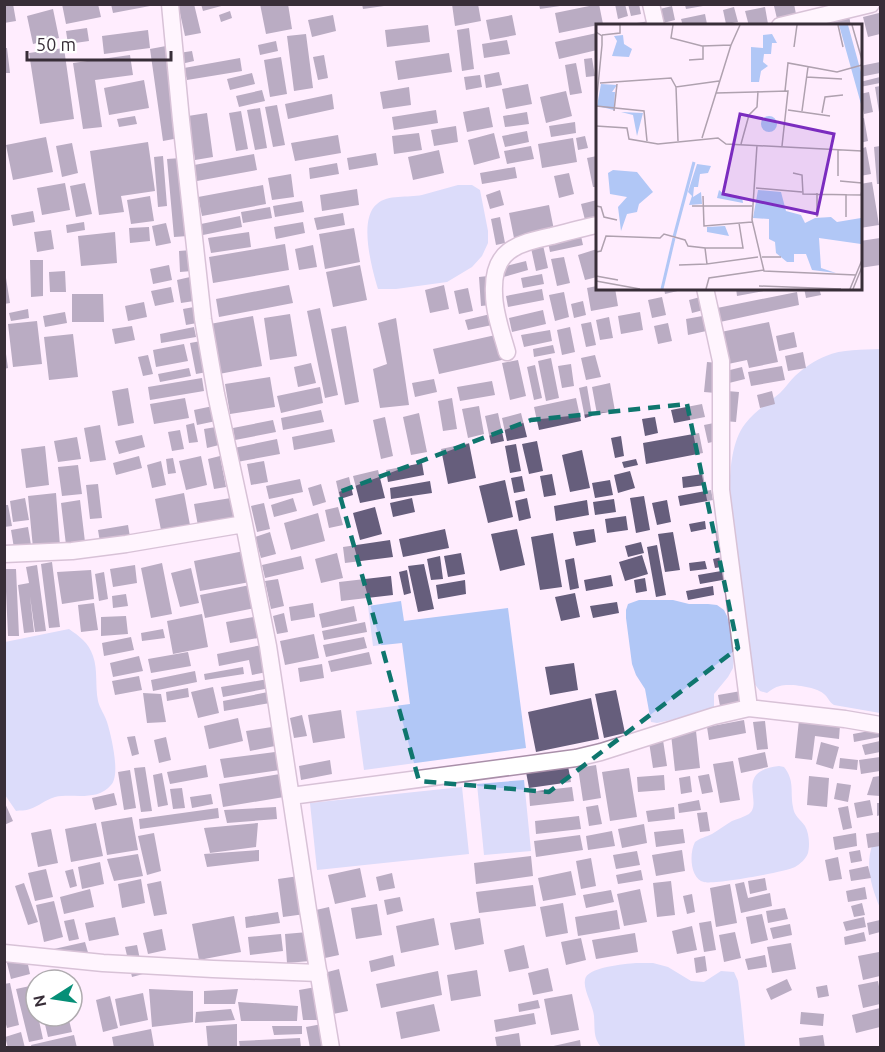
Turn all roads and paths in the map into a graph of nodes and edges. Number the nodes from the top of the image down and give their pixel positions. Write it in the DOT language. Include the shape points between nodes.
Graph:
graph roads {
  1 [pos="170,4"];
  2 [pos="651,4"];
  3 [pos="871,4"];
  4 [pos="656,24"];
  5 [pos="788,24"];
  6 [pos="596,225"];
  7 [pos="705,290"];
  8 [pos="507,352"];
  9 [pos="244,525"];
  10 [pos="4,554"];
  11 [pos="749,708"];
  12 [pos="880,725"];
  13 [pos="291,796"];
  14 [pos="4,953"];
  15 [pos="319,973"];
  16 [pos="331,1047"];
  1 -- 9 [label="street" via="202,319"];
  2 -- 4 [label="street"];
  3 -- 5 [label="street"];
  6 -- 8 [label="street" via="526,242 510,249 500,261 494,275 494,295"];
  7 -- 11 [label="street" via="721,361 721,490"];
  9 -- 10 [label="street" via="126,544"];
  9 -- 13 [label="street"];
  11 -- 12 [label="street"];
  11 -- 13 [label="street" via="576,758"];
  13 -- 15 [label="street"];
  14 -- 15 [label="street" via="114,964"];
  15 -- 16 [label="street"];
}
